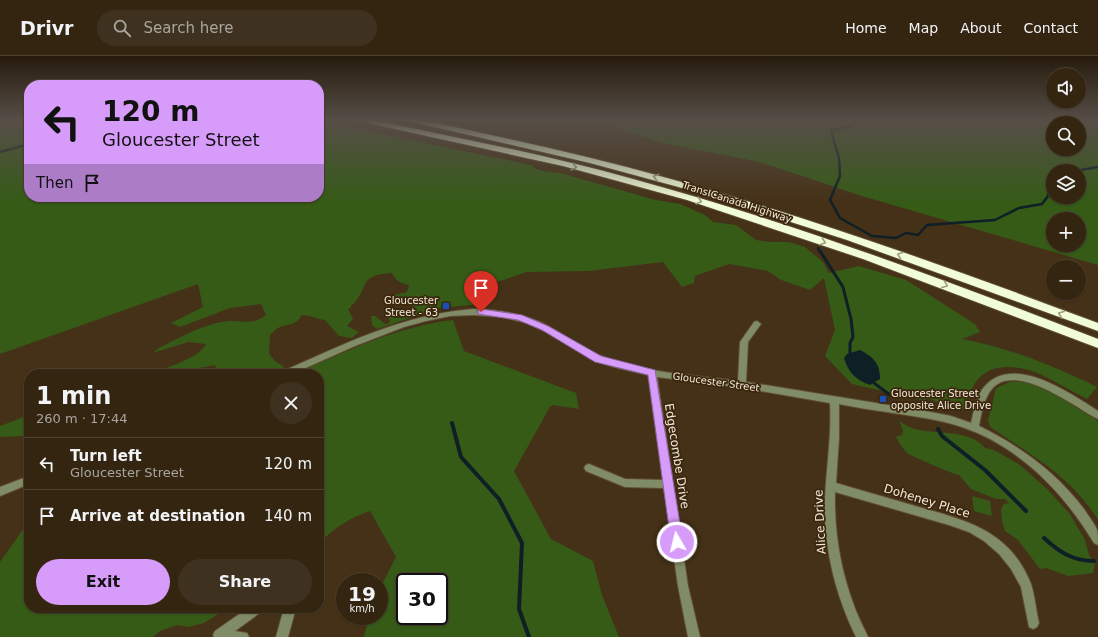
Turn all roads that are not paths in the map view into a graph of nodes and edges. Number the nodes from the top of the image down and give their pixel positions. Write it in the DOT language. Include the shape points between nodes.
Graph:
graph roads {
  1 [pos="484,147"];
  2 [pos="533,147"];
  3 [pos="757,324"];
  4 [pos="1098,327"];
  5 [pos="1098,344"];
  6 [pos="296,369"];
  7 [pos="652,372"];
  8 [pos="742,385"];
  9 [pos="834,400"];
  10 [pos="1098,415"];
  11 [pos="974,428"];
  12 [pos="589,468"];
  13 [pos="24,482"];
  14 [pos="669,484"];
  15 [pos="831,486"];
  16 [pos="0,492"];
  17 [pos="1098,540"];
  18 [pos="250,613"];
  19 [pos="289,613"];
  20 [pos="1033,622"];
  21 [pos="243,637"];
  22 [pos="282,637"];
  23 [pos="694,637"];
  24 [pos="862,637"];
  1 -- 5 [label="highway, Trans Canada Highway, one-way" via="631,181 716,206 926,278"];
  4 -- 2 [label="highway, Trans Canada Highway, one-way" via="958,274 823,228 699,189"];
  3 -- 8 [label="street" via="744,342"];
  6 -- 7 [label="street, Gloucester Street" via="418,320 450,312 476,312 519,317 545,328 598,359"];
  7 -- 8 [label="street, Gloucester Street"];
  7 -- 14 [label="street, Edgecombe Drive"];
  8 -- 9 [label="street, Gloucester Street"];
  9 -- 11 [label="street, Gloucester Street" via="942,418"];
  9 -- 15 [label="street, Alice Drive" via="836,420"];
  10 -- 11 [label="street" via="1042,382 1006,377 987,389"];
  11 -- 17 [label="street, Gloucester Street" via="1025,458 1050,478 1077,507"];
  12 -- 14 [label="street" via="625,482"];
  13 -- 16 [label="street"];
  14 -- 23 [label="street, Edgecombe Drive" via="683,586"];
  15 -- 20 [label="street, Doheney Place" via="949,520 972,528 988,538 1003,550 1015,565 1026,586"];
  15 -- 24 [label="street, Alice Drive" via="830,526 835,564"];
  18 -- 21 [label="street" via="219,635"];
  19 -- 22 [label="street"];
}
